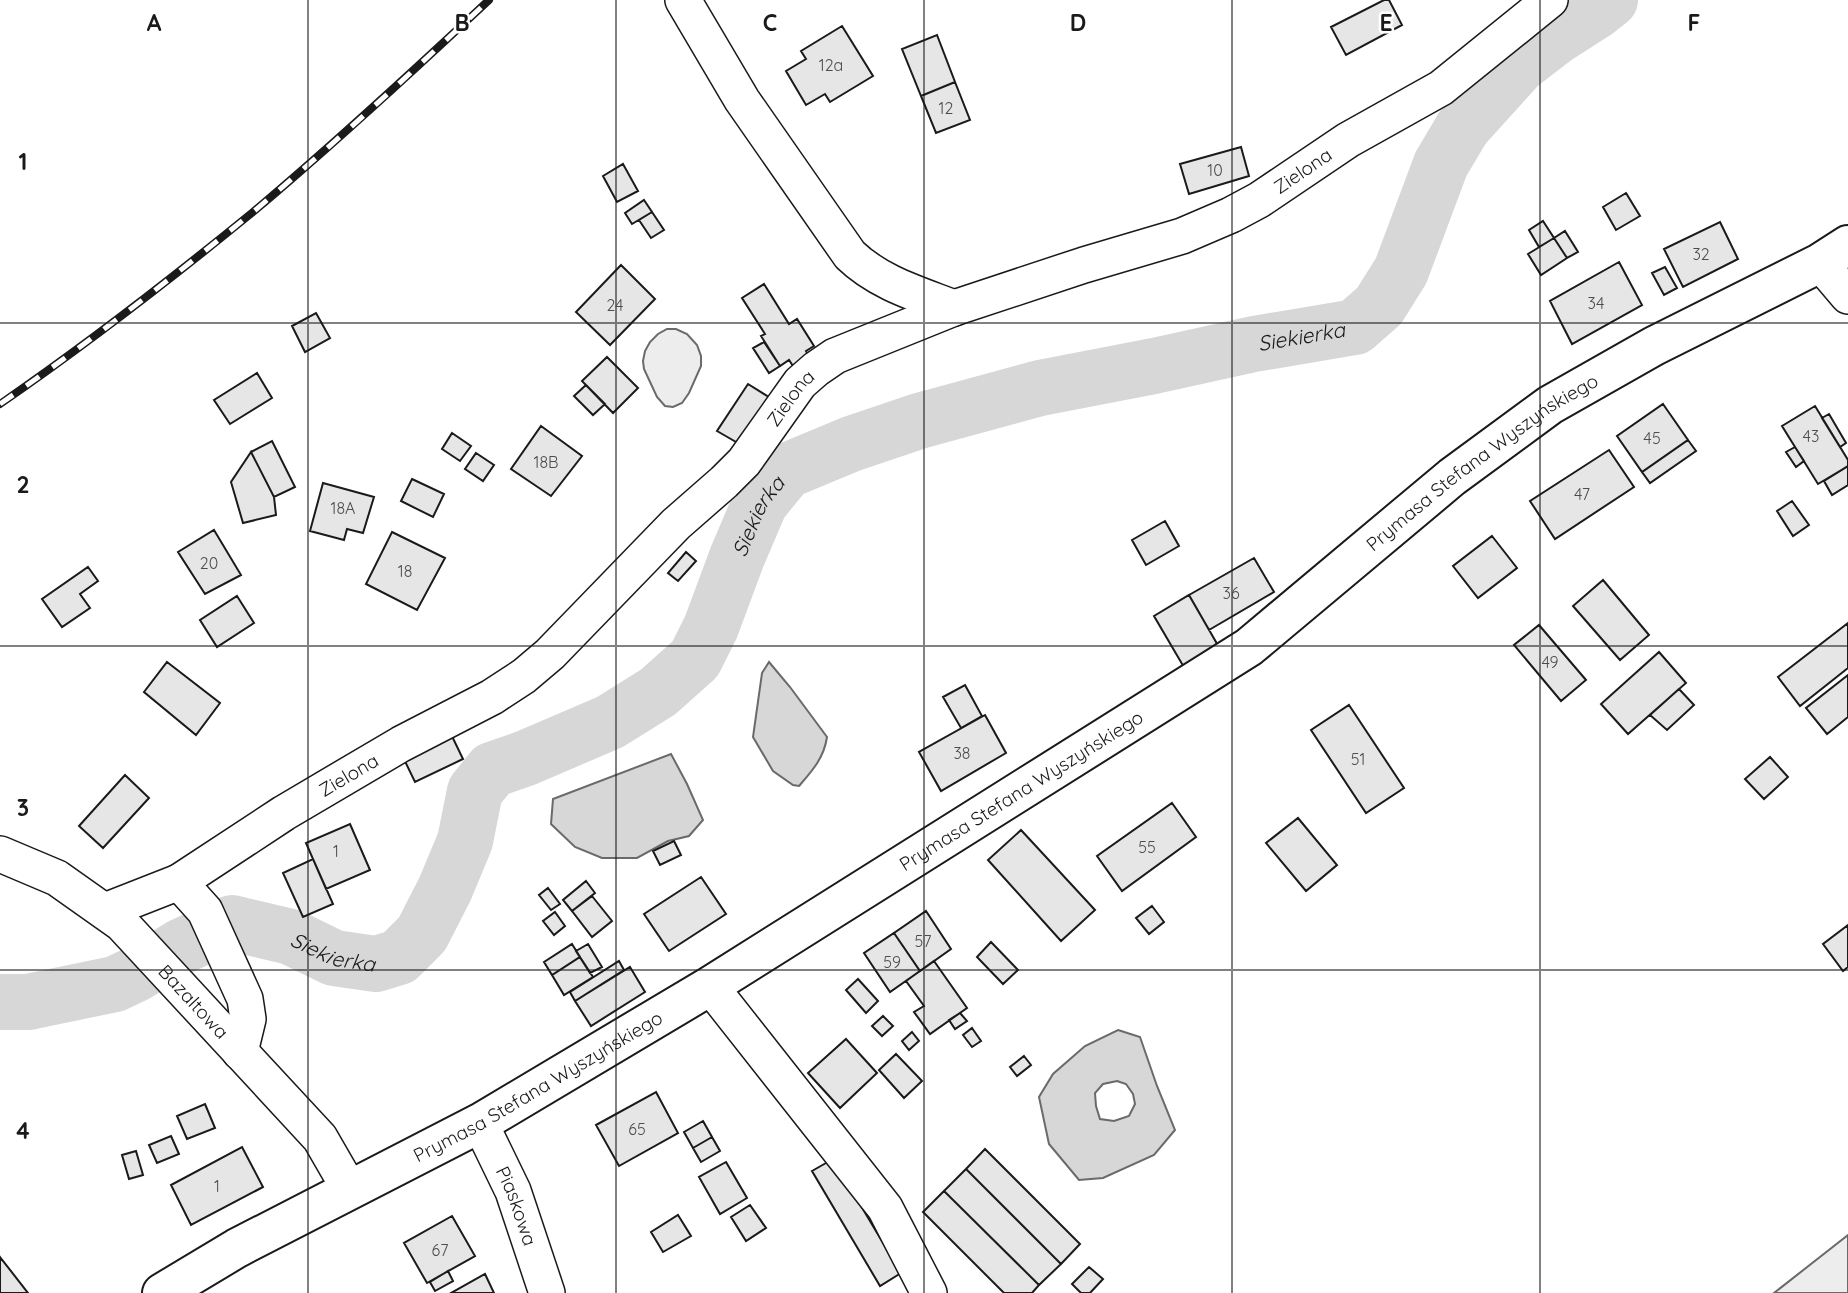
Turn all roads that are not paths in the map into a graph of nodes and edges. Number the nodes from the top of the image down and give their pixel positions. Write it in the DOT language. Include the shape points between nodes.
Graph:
graph roads {
  1 [pos="1550,0"];
  2 [pos="685,4"];
  3 [pos="1834,254"];
  4 [pos="1848,296"];
  5 [pos="954,308"];
  6 [pos="0,854"];
  7 [pos="179,882"];
  8 [pos="113,917"];
  9 [pos="710,986"];
  10 [pos="240,1052"];
  11 [pos="480,1123"];
  12 [pos="349,1190"];
  13 [pos="162,1293"];
  14 [pos="547,1293"];
  15 [pos="929,1293"];
  1 -- 5 [label="street, Zielona" via="1441,88 1348,140 1231,215 1182,236"];
  2 -- 5 [label="street" via="742,100 850,255 876,276"];
  3 -- 4 [label="street"];
  3 -- 9 [label="main road, Prymasa Stefana Wyszyńskiego" via="1550,405 1452,477 1249,647"];
  5 -- 7 [label="street, Zielona" via="816,369 782,406 744,462 524,676 284,813"];
  6 -- 8 [label="street, Bazaltowa" via="57,878"];
  7 -- 8 [label="street, Zielona"];
  7 -- 10 [label="street" via="205,911 245,999 248,1019"];
  8 -- 10 [label="street, Bazaltowa"];
  9 -- 11 [label="main road, Prymasa Stefana Wyszyńskiego"];
  9 -- 15 [label="street" via="885,1208"];
  10 -- 12 [label="street, Bazaltowa" via="320,1138"];
  11 -- 12 [label="main road, Prymasa Stefana Wyszyńskiego"];
  11 -- 14 [label="street, Piaskowa" via="513,1191"];
  12 -- 13 [label="main road, Prymasa Stefana Wyszyńskiego"];
}
